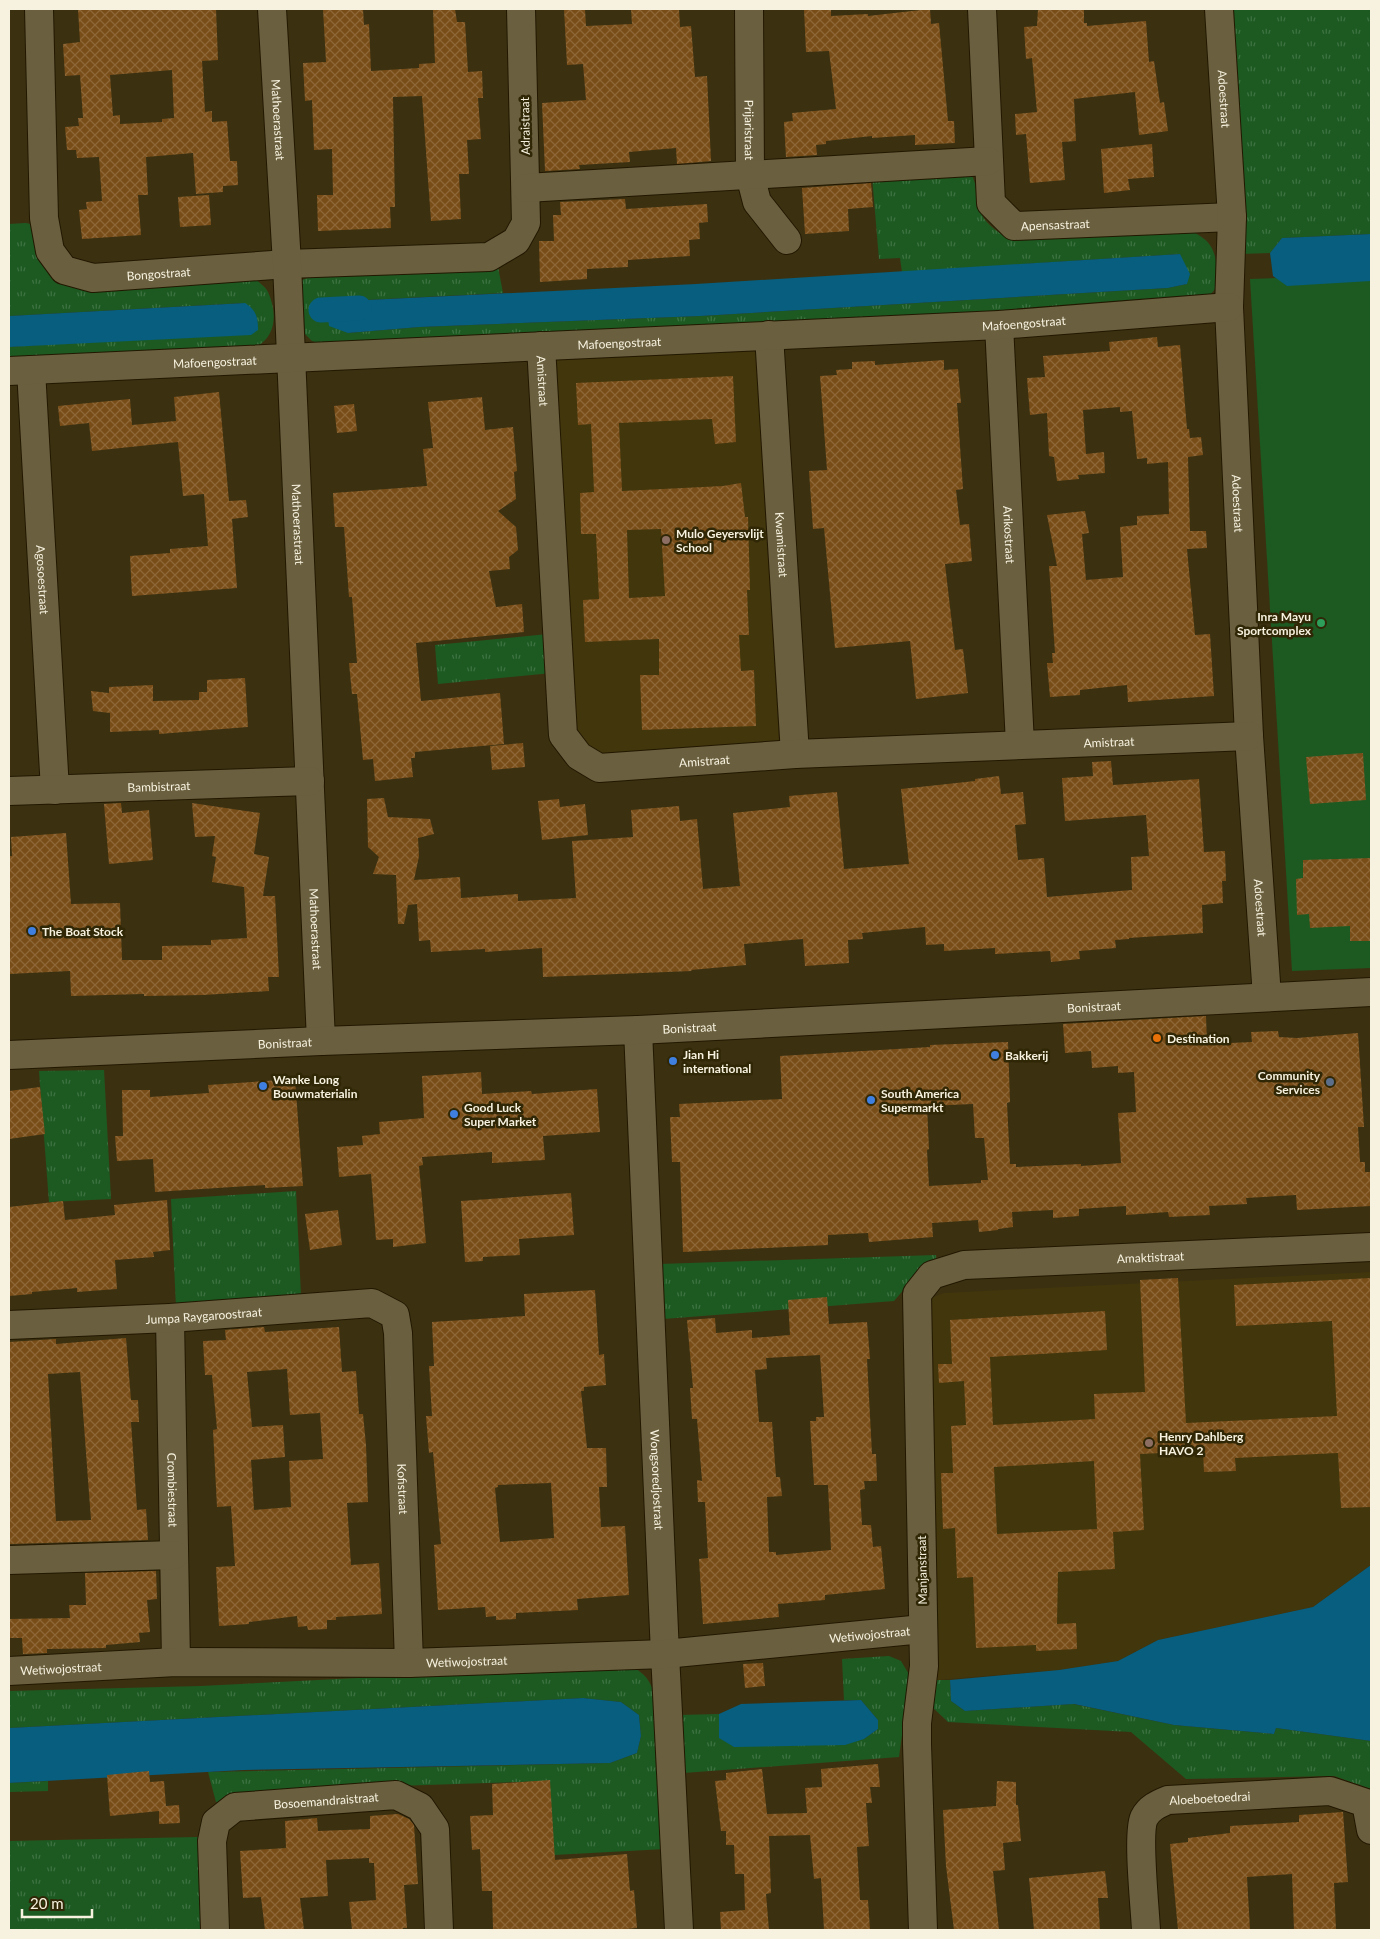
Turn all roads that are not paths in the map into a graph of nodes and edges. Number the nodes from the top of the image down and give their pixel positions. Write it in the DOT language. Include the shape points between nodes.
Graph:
graph roads {
  1 [pos="39,9"];
  2 [pos="272,9"];
  3 [pos="522,9"];
  4 [pos="749,9"];
  5 [pos="982,9"];
  6 [pos="1219,9"];
  7 [pos="988,161"];
  8 [pos="750,175"];
  9 [pos="526,188"];
  10 [pos="1232,217"];
  11 [pos="787,240"];
  12 [pos="516,241"];
  13 [pos="286,264"];
  14 [pos="1229,307"];
  15 [pos="999,325"];
  16 [pos="769,335"];
  17 [pos="540,346"];
  18 [pos="290,359"];
  19 [pos="20,371"];
  20 [pos="1249,736"];
  21 [pos="1020,744"];
  22 [pos="795,754"];
  23 [pos="310,781"];
  24 [pos="54,790"];
  25 [pos="9,792"];
  26 [pos="1371,992"];
  27 [pos="1267,997"];
  28 [pos="638,1030"];
  29 [pos="321,1040"];
  30 [pos="9,1055"];
  31 [pos="1371,1247"];
  32 [pos="932,1275"];
  33 [pos="395,1315"];
  34 [pos="170,1318"];
  35 [pos="9,1325"];
  36 [pos="174,1554"];
  37 [pos="9,1560"];
  38 [pos="923,1629"];
  39 [pos="665,1654"];
  40 [pos="176,1662"];
  41 [pos="409,1663"];
  42 [pos="9,1672"];
  43 [pos="1369,1803"];
  44 [pos="1371,1830"];
  45 [pos="215,1930"];
  46 [pos="439,1930"];
  47 [pos="679,1930"];
  48 [pos="923,1930"];
  49 [pos="1146,1930"];
  1 -- 13 [label="street, Bongostraat" via="44,218 50,251 64,270 93,278"];
  2 -- 13 [label="street, Mathoerastraat"];
  3 -- 9 [label="street, Adraistraat"];
  4 -- 8 [label="street, Prijaristraat"];
  5 -- 7 [label="street, Apensastraat"];
  6 -- 10 [label="street, Adoestraat"];
  7 -- 8 [label="street"];
  7 -- 10 [label="street, Apensastraat" via="991,203 1014,226"];
  8 -- 9 [label="street"];
  8 -- 11 [label="street, Prijaristraat" via="757,202"];
  9 -- 12 [label="street, Adraistraat" via="526,223"];
  10 -- 14 [label="street, Adoestraat"];
  12 -- 13 [label="street, Bongostraat" via="488,257"];
  13 -- 18 [label="street, Mathoerastraat"];
  14 -- 15 [label="street, Mafoengostraat"];
  14 -- 20 [label="street, Adoestraat"];
  15 -- 16 [label="street, Mafoengostraat"];
  15 -- 21 [label="street, Arikostraat"];
  16 -- 17 [label="street, Mafoengostraat"];
  16 -- 22 [label="street, Kwamistraat"];
  17 -- 18 [label="street, Mafoengostraat"];
  17 -- 22 [label="street, Amistraat" via="563,735 579,756 599,768"];
  18 -- 19 [label="street, Mafoengostraat"];
  18 -- 23 [label="street, Mathoerastraat"];
  19 -- 24 [label="street, Agosoestraat"];
  20 -- 21 [label="street, Amistraat"];
  20 -- 27 [label="street, Adoestraat"];
  21 -- 22 [label="street, Amistraat"];
  23 -- 24 [label="street, Bambistraat"];
  23 -- 29 [label="street, Mathoerastraat"];
  24 -- 25 [label="street, Bambistraat"];
  26 -- 27 [label="street, Bonistraat"];
  27 -- 28 [label="street, Bonistraat"];
  28 -- 29 [label="street, Bonistraat"];
  28 -- 39 [label="street, Wongsoredjostraat"];
  29 -- 30 [label="street, Bonistraat"];
  31 -- 32 [label="street, Amaktistraat" via="964,1265"];
  32 -- 38 [label="street, Manjanstraat" via="917,1294"];
  33 -- 34 [label="street, Jumpa Raygaroostraat" via="372,1304"];
  33 -- 41 [label="street, Kofistraat"];
  34 -- 35 [label="street, Jumpa Raygaroostraat"];
  34 -- 36 [label="street, Crombiestraat"];
  36 -- 37 [label="street"];
  36 -- 40 [label="street, Crombiestraat"];
  38 -- 39 [label="street, Wetiwojostraat"];
  38 -- 48 [label="street, Manjanstraat" via="924,1666 917,1723"];
  39 -- 41 [label="street, Wetiwojostraat"];
  39 -- 47 [label="street, Wongsoredjostraat"];
  40 -- 41 [label="street, Wetiwojostraat"];
  40 -- 42 [label="street, Wetiwojostraat"];
  43 -- 44 [label="street, Aloeboetoedrai"];
  43 -- 49 [label="street, Aloeboetoedrai" via="1330,1791 1159,1803 1151,1809 1142,1826"];
  45 -- 46 [label="street, Bosoemandraistraat" via="212,1841 216,1822 235,1807 396,1795 420,1807 435,1829"];
}
